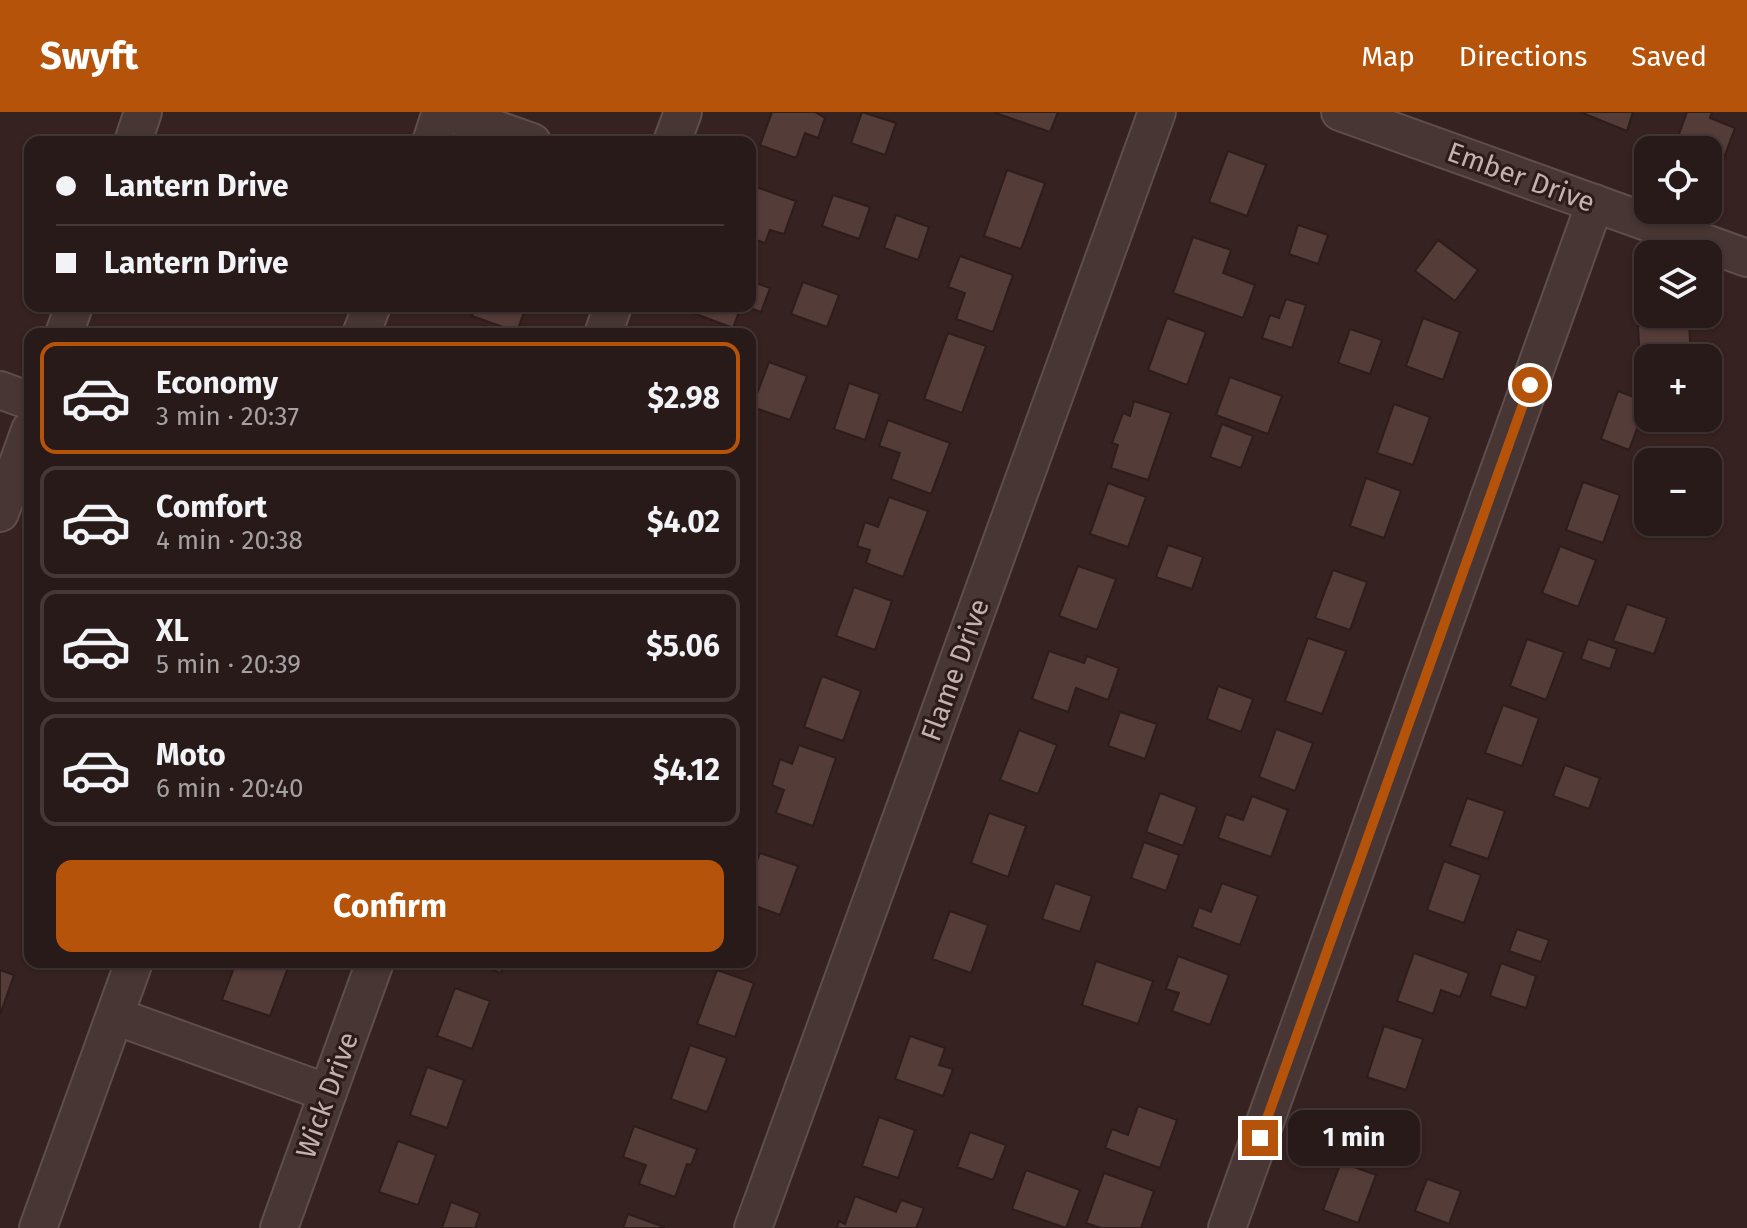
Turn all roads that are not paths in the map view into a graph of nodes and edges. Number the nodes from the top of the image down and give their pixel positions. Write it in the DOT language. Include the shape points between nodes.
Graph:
graph roads {
  1 [pos="143,112"];
  2 [pos="444,112"];
  3 [pos="683,112"];
  4 [pos="1157,112"];
  5 [pos="1340,112"];
  6 [pos="135,136"];
  7 [pos="434,136"];
  8 [pos="514,136"];
  9 [pos="674,136"];
  10 [pos="1595,203"];
  11 [pos="1747,258"];
  12 [pos="0,390"];
  13 [pos="24,399"];
  14 [pos="24,447"];
  15 [pos="0,513"];
  16 [pos="132,968"];
  17 [pos="373,968"];
  18 [pos="115,1016"];
  19 [pos="328,1093"];
  20 [pos="38,1228"];
  21 [pos="279,1228"];
  22 [pos="753,1228"];
  23 [pos="1227,1228"];
  1 -- 6 [label="street"];
  2 -- 7 [label="street"];
  2 -- 8 [label="street"];
  3 -- 9 [label="street"];
  4 -- 22 [label="street, Flame Drive"];
  5 -- 10 [label="street, Ember Drive"];
  10 -- 11 [label="street, Ember Drive"];
  10 -- 23 [label="street"];
  12 -- 13 [label="street"];
  14 -- 15 [label="street"];
  16 -- 18 [label="street"];
  17 -- 19 [label="street, Wick Drive"];
  18 -- 19 [label="street"];
  18 -- 20 [label="street"];
  19 -- 21 [label="street, Wick Drive"];
}
